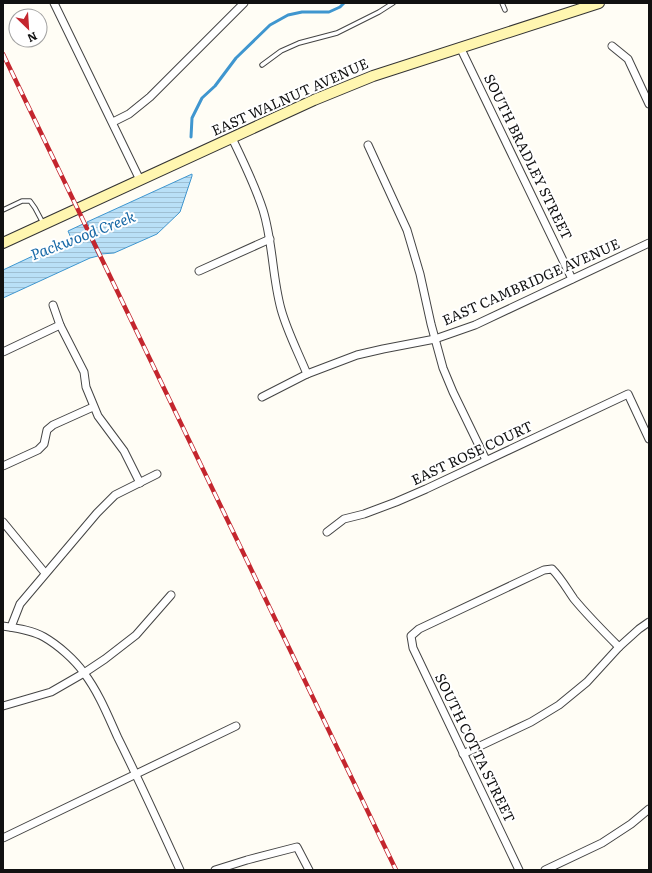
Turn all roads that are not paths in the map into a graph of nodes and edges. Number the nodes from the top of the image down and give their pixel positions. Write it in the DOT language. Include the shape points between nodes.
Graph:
graph roads {
  1 [pos="54,3"];
  2 [pos="244,3"];
  3 [pos="393,3"];
  4 [pos="502,3"];
  5 [pos="599,3"];
  6 [pos="505,10"];
  7 [pos="612,46"];
  8 [pos="460,47"];
  9 [pos="262,65"];
  10 [pos="649,83"];
  11 [pos="641,87"];
  12 [pos="649,104"];
  13 [pos="113,122"];
  14 [pos="232,138"];
  15 [pos="368,145"];
  16 [pos="140,180"];
  17 [pos="3,210"];
  18 [pos="44,224"];
  19 [pos="4,240"];
  20 [pos="270,240"];
  21 [pos="649,243"];
  22 [pos="199,271"];
  23 [pos="572,279"];
  24 [pos="53,304"];
  25 [pos="60,325"];
  26 [pos="435,338"];
  27 [pos="3,352"];
  28 [pos="307,374"];
  29 [pos="262,396"];
  30 [pos="93,406"];
  31 [pos="649,438"];
  32 [pos="486,460"];
  33 [pos="3,466"];
  34 [pos="157,474"];
  35 [pos="140,483"];
  36 [pos="3,522"];
  37 [pos="326,532"];
  38 [pos="45,573"];
  39 [pos="171,595"];
  40 [pos="649,622"];
  41 [pos="3,626"];
  42 [pos="11,627"];
  43 [pos="619,647"];
  44 [pos="84,673"];
  45 [pos="3,706"];
  46 [pos="236,726"];
  47 [pos="463,754"];
  48 [pos="136,774"];
  49 [pos="649,809"];
  50 [pos="3,838"];
  51 [pos="180,870"];
  52 [pos="215,870"];
  53 [pos="309,870"];
  54 [pos="519,870"];
  55 [pos="545,870"];
  1 -- 13 [label="street"];
  2 -- 13 [label="street" via="150,97 129,114"];
  3 -- 9 [label="lane" via="337,33 281,51"];
  4 -- 6 [label="lane"];
  5 -- 8 [label="main road, EAST WALNUT AVENUE"];
  7 -- 11 [label="street" via="628,60"];
  8 -- 14 [label="main road, EAST WALNUT AVENUE" via="373,76"];
  8 -- 23 [label="street, SOUTH BRADLEY STREET"];
  10 -- 11 [label="street"];
  11 -- 12 [label="street"];
  13 -- 16 [label="street"];
  14 -- 16 [label="main road, EAST WALNUT AVENUE"];
  14 -- 20 [label="street" via="255,188"];
  15 -- 26 [label="street" via="407,230"];
  16 -- 18 [label="main road, EAST WALNUT AVENUE"];
  17 -- 18 [label="lane" via="30,201"];
  18 -- 19 [label="main road, EAST WALNUT AVENUE"];
  20 -- 22 [label="street"];
  20 -- 28 [label="street" via="281,308"];
  21 -- 23 [label="street, EAST CAMBRIDGE AVENUE"];
  23 -- 26 [label="street, EAST CAMBRIDGE AVENUE" via="475,324"];
  24 -- 25 [label="street"];
  25 -- 27 [label="street"];
  25 -- 30 [label="street" via="84,372"];
  26 -- 28 [label="street, EAST CAMBRIDGE AVENUE" via="357,355"];
  26 -- 32 [label="street" via="453,392"];
  28 -- 29 [label="street, EAST CAMBRIDGE AVENUE"];
  30 -- 33 [label="street" via="53,425 47,430 44,444 38,450"];
  30 -- 35 [label="street" via="124,451"];
  31 -- 32 [label="street, EAST ROSE COURT" via="628,394"];
  32 -- 37 [label="street, EAST ROSE COURT" via="396,502 344,519"];
  34 -- 35 [label="street"];
  35 -- 38 [label="street" via="115,495"];
  36 -- 38 [label="street"];
  38 -- 42 [label="street" via="20,604"];
  39 -- 44 [label="street" via="136,635"];
  40 -- 43 [label="street"];
  41 -- 42 [label="street"];
  42 -- 44 [label="street" via="43,636"];
  43 -- 47 [label="street" via="587,682 559,705 531,722"];
  43 -- 47 [label="street, SOUTH COTTA STREET" via="574,599 552,569 544,570 419,629 411,636 413,648"];
  44 -- 45 [label="street" via="51,692"];
  44 -- 48 [label="street" via="94,688"];
  46 -- 48 [label="street"];
  47 -- 54 [label="street, SOUTH COTTA STREET"];
  48 -- 50 [label="street"];
  48 -- 51 [label="street"];
  49 -- 55 [label="street" via="602,843"];
  52 -- 53 [label="street" via="296,847"];
}
